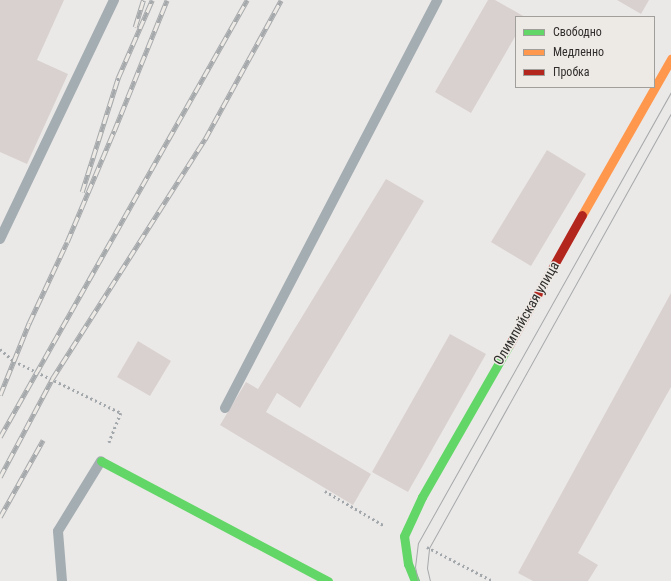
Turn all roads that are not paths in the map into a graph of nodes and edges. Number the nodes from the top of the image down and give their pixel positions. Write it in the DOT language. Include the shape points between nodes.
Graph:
graph roads {
  1 [pos="114,0"];
  2 [pos="437,0"];
  3 [pos="671,59"];
  4 [pos="655,87"];
  5 [pos="655,88"];
  6 [pos="0,239"];
  7 [pos="226,408"];
  8 [pos="102,460"];
  9 [pos="62,581"];
  10 [pos="328,581"];
  11 [pos="415,581"];
  1 -- 6 [label="lane"];
  2 -- 7 [label="lane"];
  3 -- 4 [label="street, Олимпийская улица"];
  5 -- 11 [label="street, Олимпийская улица" via="422,497 404,536 405,554"];
  8 -- 9 [label="lane" via="58,531"];
  8 -- 10 [label="street"];
}
